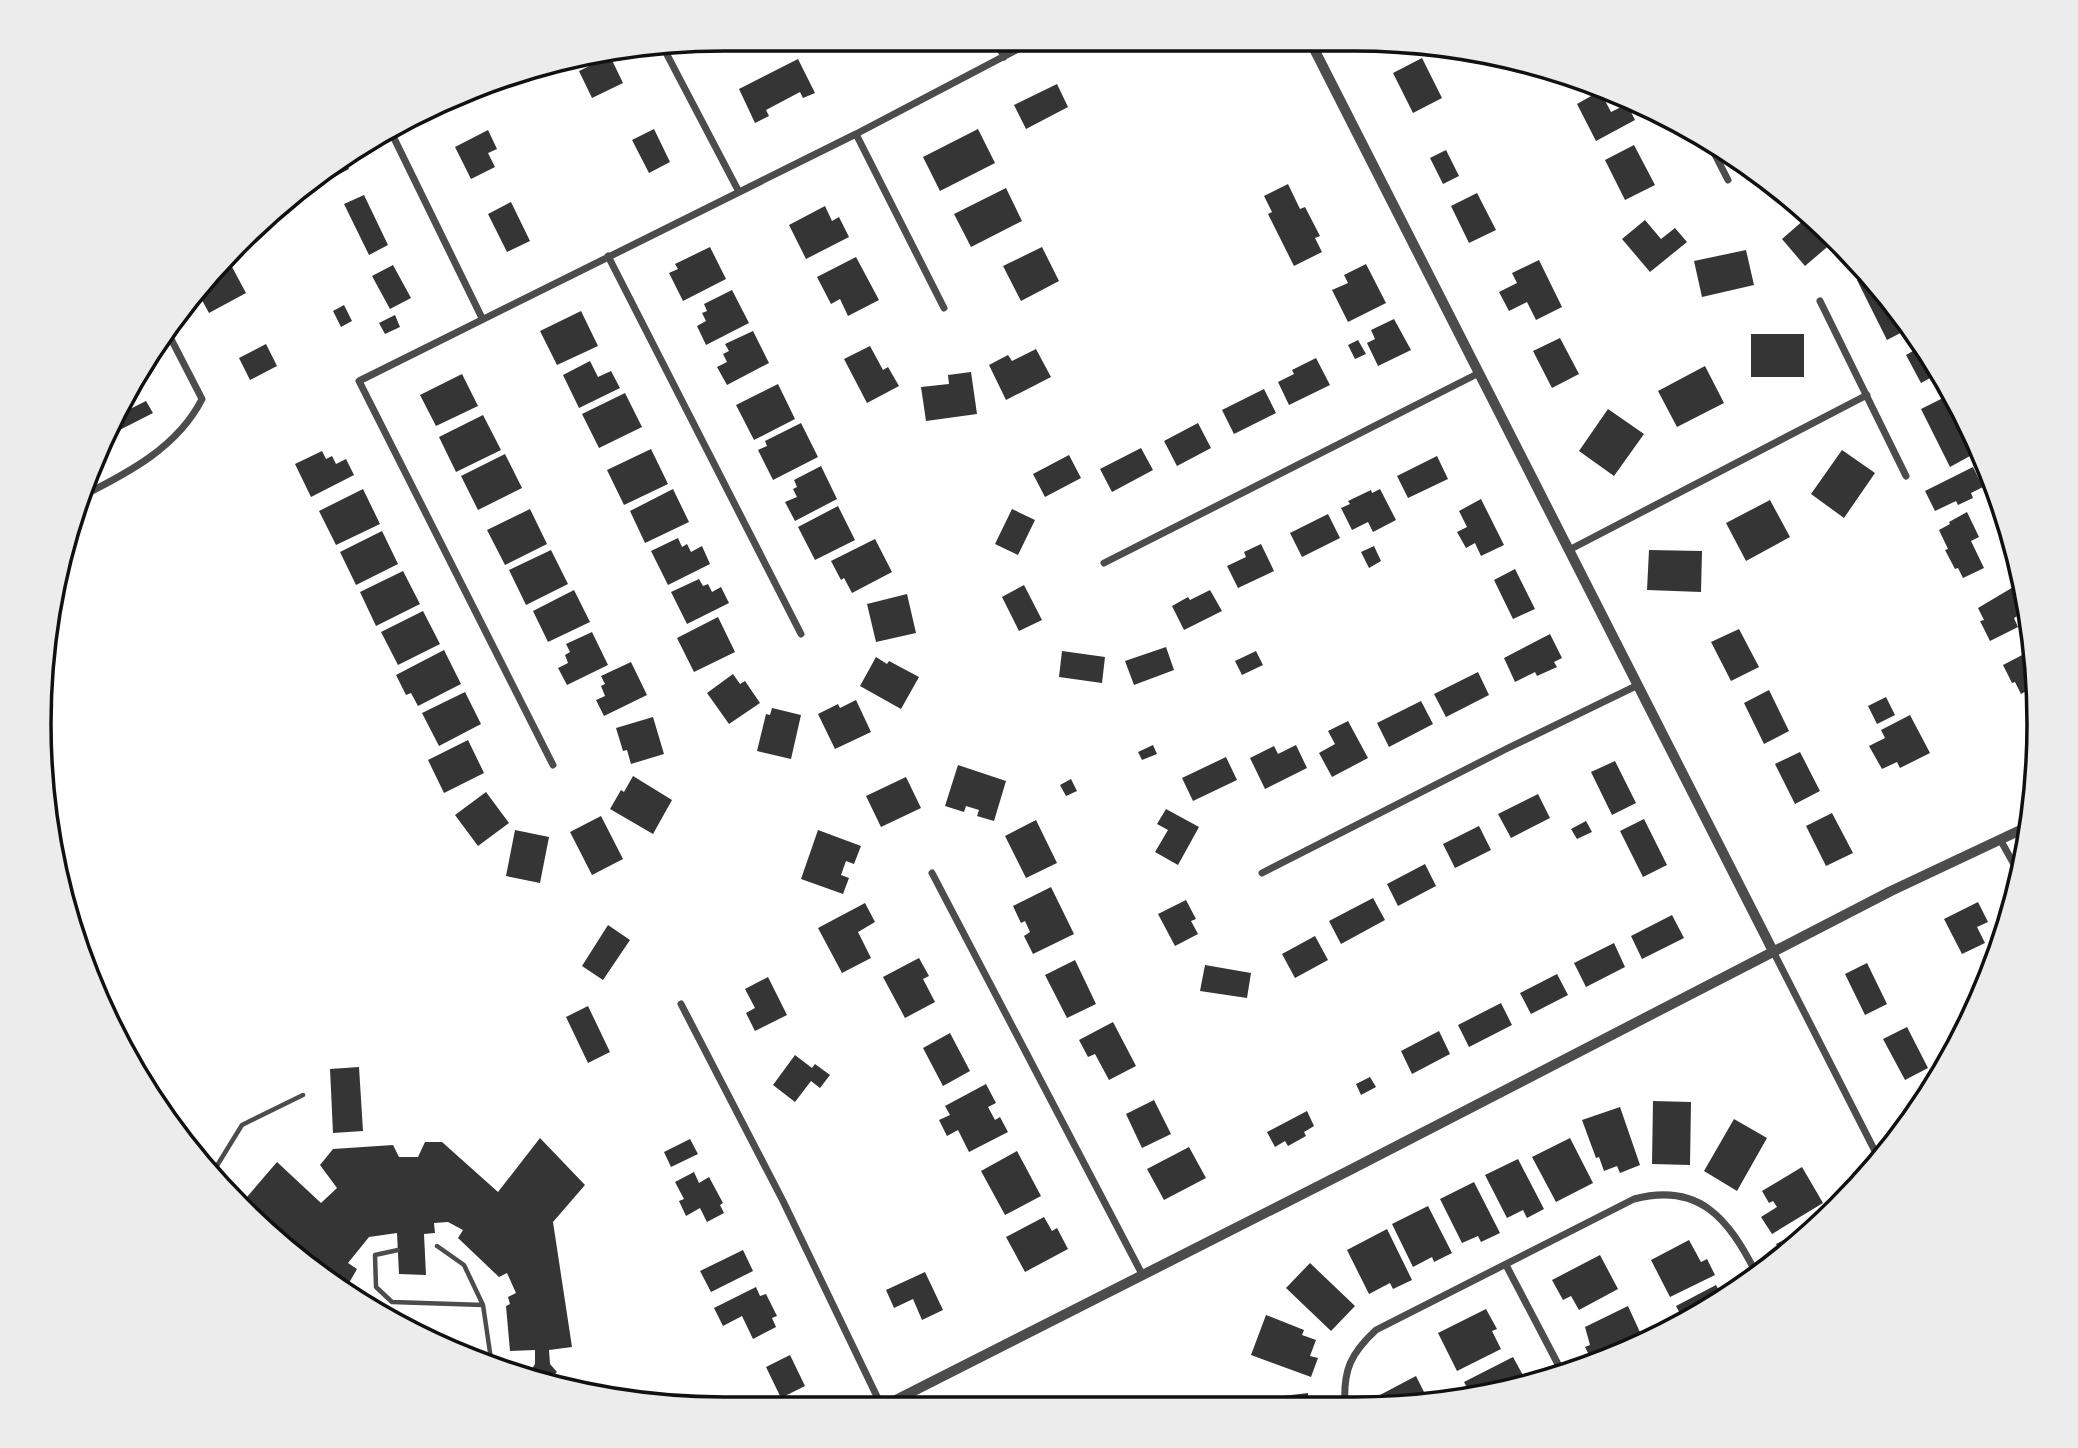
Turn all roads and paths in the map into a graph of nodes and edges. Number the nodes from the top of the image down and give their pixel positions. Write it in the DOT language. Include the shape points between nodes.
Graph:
graph roads {
  1 [pos="1001,51"];
  2 [pos="1014,51"];
  3 [pos="1316,51"];
  4 [pos="666,54"];
  5 [pos="1004,57"];
  6 [pos="856,134"];
  7 [pos="394,137"];
  8 [pos="1716,157"];
  9 [pos="1728,180"];
  10 [pos="739,192"];
  11 [pos="608,256"];
  12 [pos="1820,301"];
  13 [pos="944,308"];
  14 [pos="482,318"];
  15 [pos="171,340"];
  16 [pos="1479,373"];
  17 [pos="1867,395"];
  18 [pos="1906,476"];
  19 [pos="93,490"];
  20 [pos="1569,550"];
  21 [pos="1104,562"];
  22 [pos="801,634"];
  23 [pos="1638,685"];
  24 [pos="553,765"];
  25 [pos="2018,832"];
  26 [pos="2001,841"];
  27 [pos="2012,862"];
  28 [pos="932,873"];
  29 [pos="1262,873"];
  30 [pos="1774,953"];
  31 [pos="681,1004"];
  32 [pos="303,1095"];
  33 [pos="1875,1150"];
  34 [pos="217,1166"];
  35 [pos="437,1246"];
  36 [pos="398,1250"];
  37 [pos="1506,1265"];
  38 [pos="1752,1267"];
  39 [pos="1142,1274"];
  40 [pos="483,1305"];
  41 [pos="490,1355"];
  42 [pos="1559,1365"];
  43 [pos="877,1397"];
  44 [pos="902,1397"];
  45 [pos="1345,1397"];
  1 -- 5 [label="street"];
  2 -- 5 [label="street"];
  3 -- 16 [label="street"];
  4 -- 10 [label="street"];
  5 -- 6 [label="street"];
  6 -- 10 [label="street"];
  6 -- 13 [label="street"];
  7 -- 14 [label="street"];
  8 -- 9 [label="street"];
  10 -- 11 [label="street"];
  11 -- 14 [label="street"];
  11 -- 22 [label="street"];
  12 -- 17 [label="street"];
  14 -- 24 [label="street" via="359,381"];
  15 -- 19 [label="street" via="202,399 173,439"];
  16 -- 20 [label="street"];
  16 -- 21 [label="street"];
  17 -- 18 [label="street"];
  17 -- 20 [label="street"];
  20 -- 23 [label="street"];
  23 -- 29 [label="street"];
  23 -- 30 [label="street"];
  25 -- 26 [label="street"];
  26 -- 27 [label="street"];
  26 -- 30 [label="street" via="1891,891"];
  28 -- 39 [label="street"];
  30 -- 33 [label="street"];
  30 -- 39 [label="street"];
  31 -- 43 [label="street"];
  32 -- 34 [label="lane" via="242,1125"];
  35 -- 40 [label="lane" via="464,1265"];
  36 -- 40 [label="lane" via="374,1255 376,1287 393,1302"];
  37 -- 38 [label="street" via="1634,1199 1679,1194 1705,1205 1729,1227"];
  37 -- 42 [label="street"];
  37 -- 45 [label="street" via="1376,1331 1358,1347 1347,1369"];
  39 -- 44 [label="street"];
  40 -- 41 [label="lane"];
}
